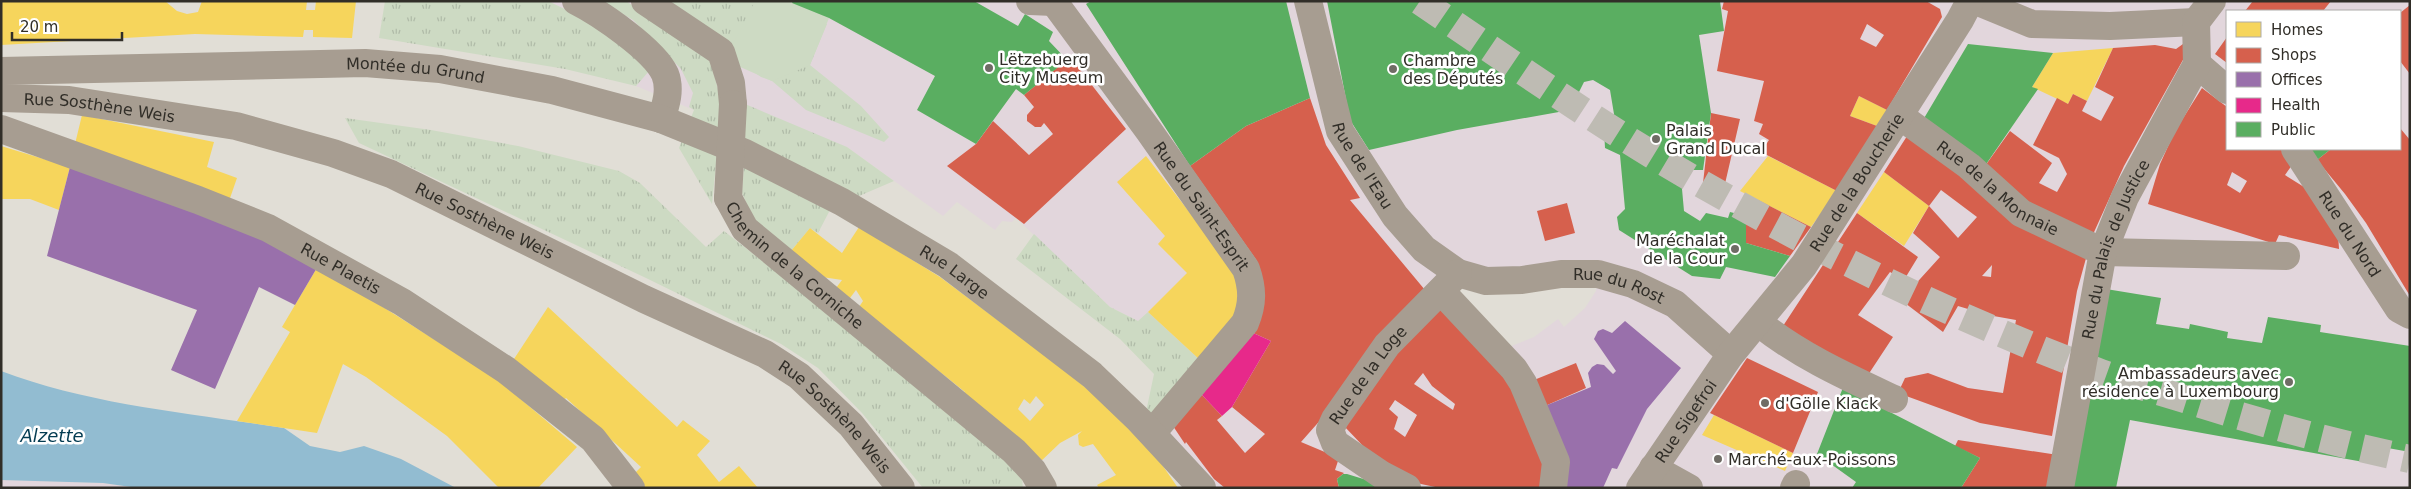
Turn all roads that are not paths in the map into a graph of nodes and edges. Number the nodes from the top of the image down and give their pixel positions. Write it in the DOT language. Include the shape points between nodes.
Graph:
graph roads {
  1 [pos="576,1"];
  2 [pos="645,1"];
  3 [pos="1308,1"];
  4 [pos="1970,1"];
  5 [pos="1976,1"];
  6 [pos="1047,2"];
  7 [pos="2204,12"];
  8 [pos="2197,64"];
  9 [pos="1,71"];
  10 [pos="2226,89"];
  11 [pos="1,98"];
  12 [pos="1900,116"];
  13 [pos="661,119"];
  14 [pos="1,129"];
  15 [pos="2297,150"];
  16 [pos="2103,252"];
  17 [pos="2286,256"];
  18 [pos="1486,281"];
  19 [pos="1449,282"];
  20 [pos="2410,315"];
  21 [pos="1759,323"];
  22 [pos="1731,354"];
  23 [pos="1894,399"];
  24 [pos="1152,432"];
  25 [pos="1646,478"];
  26 [pos="630,488"];
  27 [pos="901,488"];
  28 [pos="1043,488"];
  29 [pos="1202,488"];
  30 [pos="1407,488"];
  31 [pos="1554,488"];
  32 [pos="1689,488"];
  33 [pos="2060,488"];
  1 -- 13 [label="street" via="622,31 658,62 666,76 668,91"];
  2 -- 28 [label="street, Chemin de la Corniche, bridge" via="721,52 731,84 733,104 728,198 745,229 1014,452"];
  3 -- 19 [label="street, Rue de l'Eau" via="1340,132 1395,216"];
  4 -- 12 [label="street, Rue de la Boucherie"];
  5 -- 7 [label="street" via="2032,24 2110,26"];
  6 -- 24 [label="street, Rue du Saint-Esprit" via="1149,131 1246,269 1251,282 1250,311 1245,323"];
  7 -- 8 [label="street, Rue du Palais de Justice"];
  8 -- 10 [label="street"];
  8 -- 16 [label="street, Rue du Palais de Justice" via="2125,197"];
  9 -- 13 [label="street, Montée du Grund" via="365,63 440,69 552,90"];
  11 -- 27 [label="street, Rue Sosthène Weis" via="69,100 236,126 333,153 391,174 644,299 766,354 799,376 851,425"];
  12 -- 16 [label="street, Rue de la Monnaie" via="1968,166 2021,213"];
  12 -- 21 [label="street, Rue de la Boucherie" via="1804,265"];
  13 -- 24 [label="street, Rue Large" via="745,153 842,202 948,265 1092,375"];
  14 -- 26 [label="street, Rue Plaetis" via="268,228 402,302 506,370 593,438"];
  15 -- 20 [label="street, Rue du Nord" via="2400,309"];
  16 -- 17 [label="street"];
  16 -- 33 [label="street, Rue du Palais de Justice"];
  18 -- 19 [label="street, Rue de l'Eau"];
  18 -- 22 [label="street, Rue du Rost" via="1598,274 1633,284 1675,304"];
  19 -- 30 [label="street, Rue de la Loge" via="1388,345 1330,430 1335,442 1382,475"];
  19 -- 31 [label="street, Rue de l'Eau" via="1523,383 1556,462"];
  21 -- 22 [label="street, Rue de la Boucherie"];
  21 -- 23 [label="street" via="1782,342"];
  22 -- 25 [label="street, Rue Sigefroi"];
  24 -- 29 [label="street, Rue Large"];
  25 -- 32 [label="street"];
}
